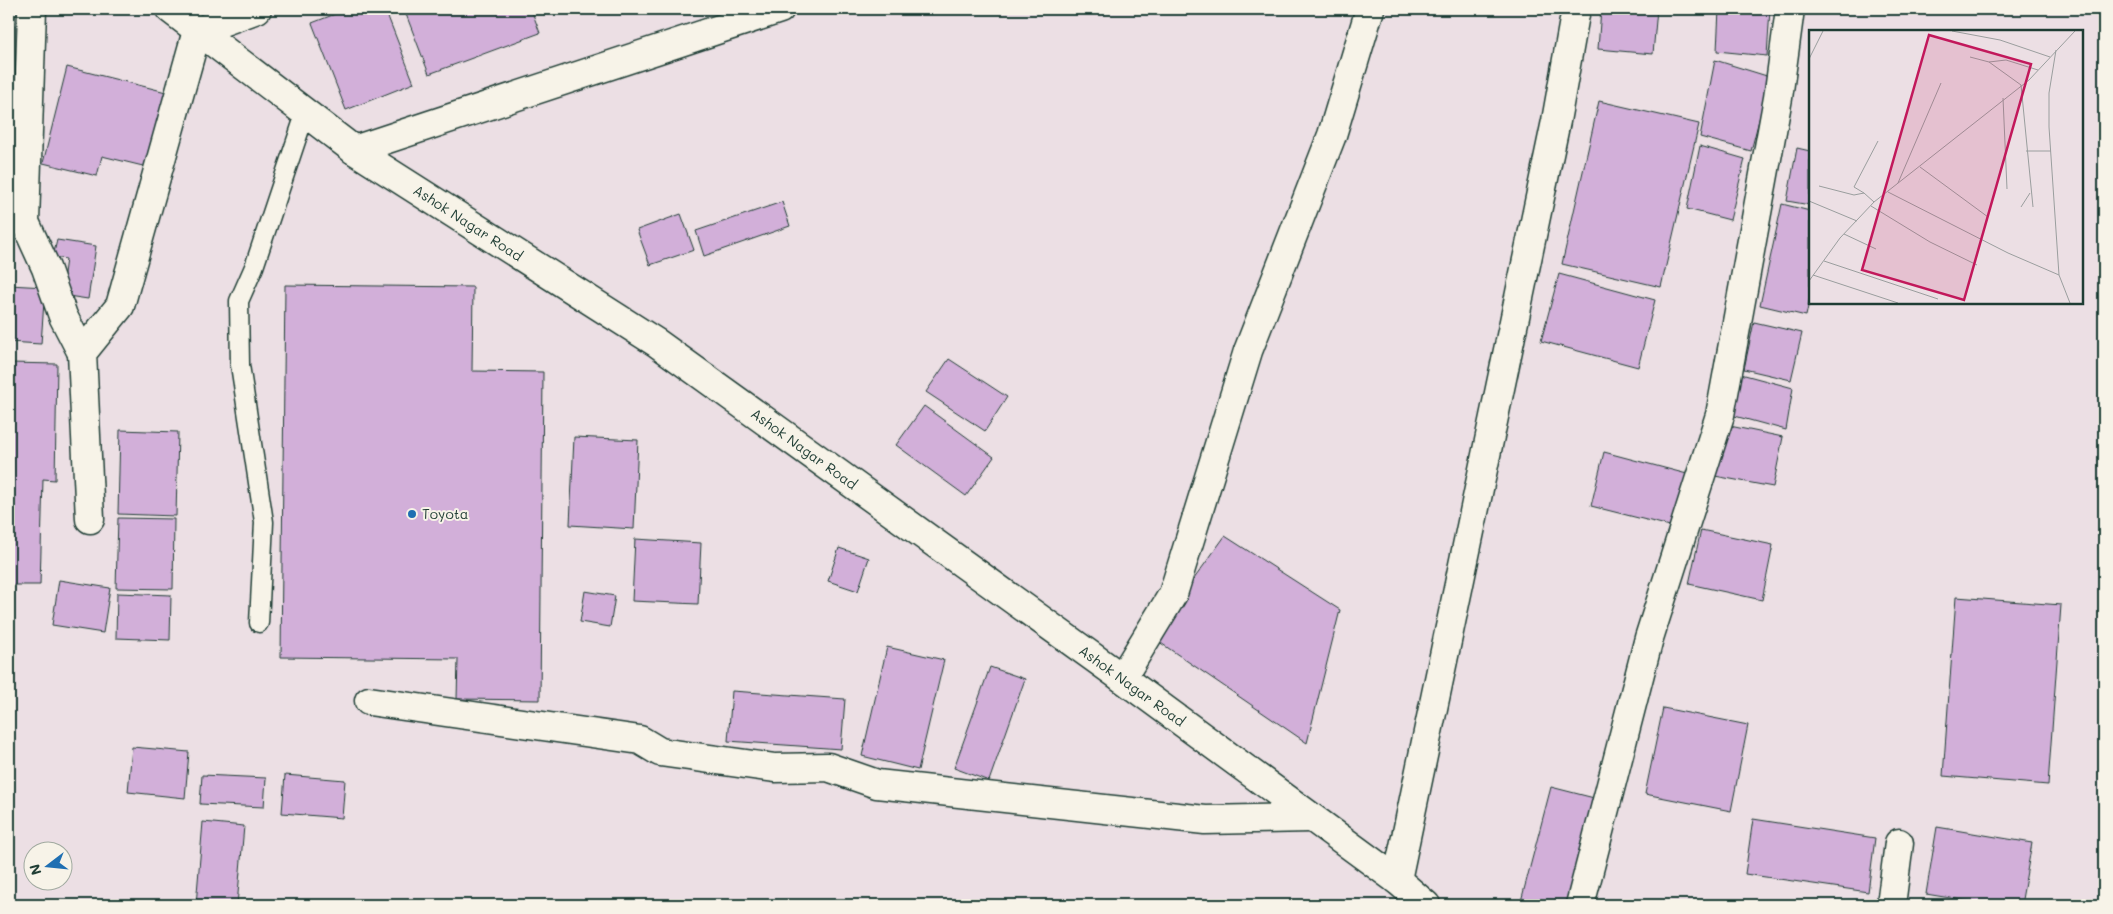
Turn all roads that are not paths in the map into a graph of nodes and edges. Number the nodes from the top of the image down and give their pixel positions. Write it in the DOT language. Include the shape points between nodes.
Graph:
graph roads {
  1 [pos="32,9"];
  2 [pos="170,9"];
  3 [pos="257,9"];
  4 [pos="780,9"];
  5 [pos="1370,9"];
  6 [pos="1576,9"];
  7 [pos="1790,9"];
  8 [pos="197,31"];
  9 [pos="306,111"];
  10 [pos="354,150"];
  11 [pos="82,353"];
  12 [pos="90,519"];
  13 [pos="259,623"];
  14 [pos="1122,678"];
  15 [pos="369,701"];
  16 [pos="1310,818"];
  17 [pos="1899,843"];
  18 [pos="1397,880"];
  19 [pos="1426,905"];
  20 [pos="1580,905"];
  21 [pos="1891,905"];
  1 -- 11 [label="street" via="25,222 63,316"];
  2 -- 8 [label="street, Ashok Nagar Road"];
  3 -- 8 [label="street"];
  4 -- 10 [label="street"];
  5 -- 14 [label="street" via="1332,135 1248,351 1172,594"];
  6 -- 18 [label="street" via="1554,130"];
  7 -- 20 [label="street" via="1778,98 1720,415 1649,638"];
  8 -- 9 [label="street, Ashok Nagar Road"];
  8 -- 11 [label="street" via="120,306"];
  9 -- 10 [label="street, Ashok Nagar Road"];
  9 -- 13 [label="lane" via="257,258 239,301 240,365 264,522"];
  10 -- 14 [label="street, Ashok Nagar Road" via="657,343"];
  11 -- 12 [label="street"];
  14 -- 16 [label="street, Ashok Nagar Road"];
  15 -- 16 [label="street" via="640,740 660,752 766,767 828,767 876,784 1205,820"];
  16 -- 18 [label="street, Ashok Nagar Road"];
  17 -- 21 [label="street"];
  18 -- 19 [label="street, Ashok Nagar Road"];
}
